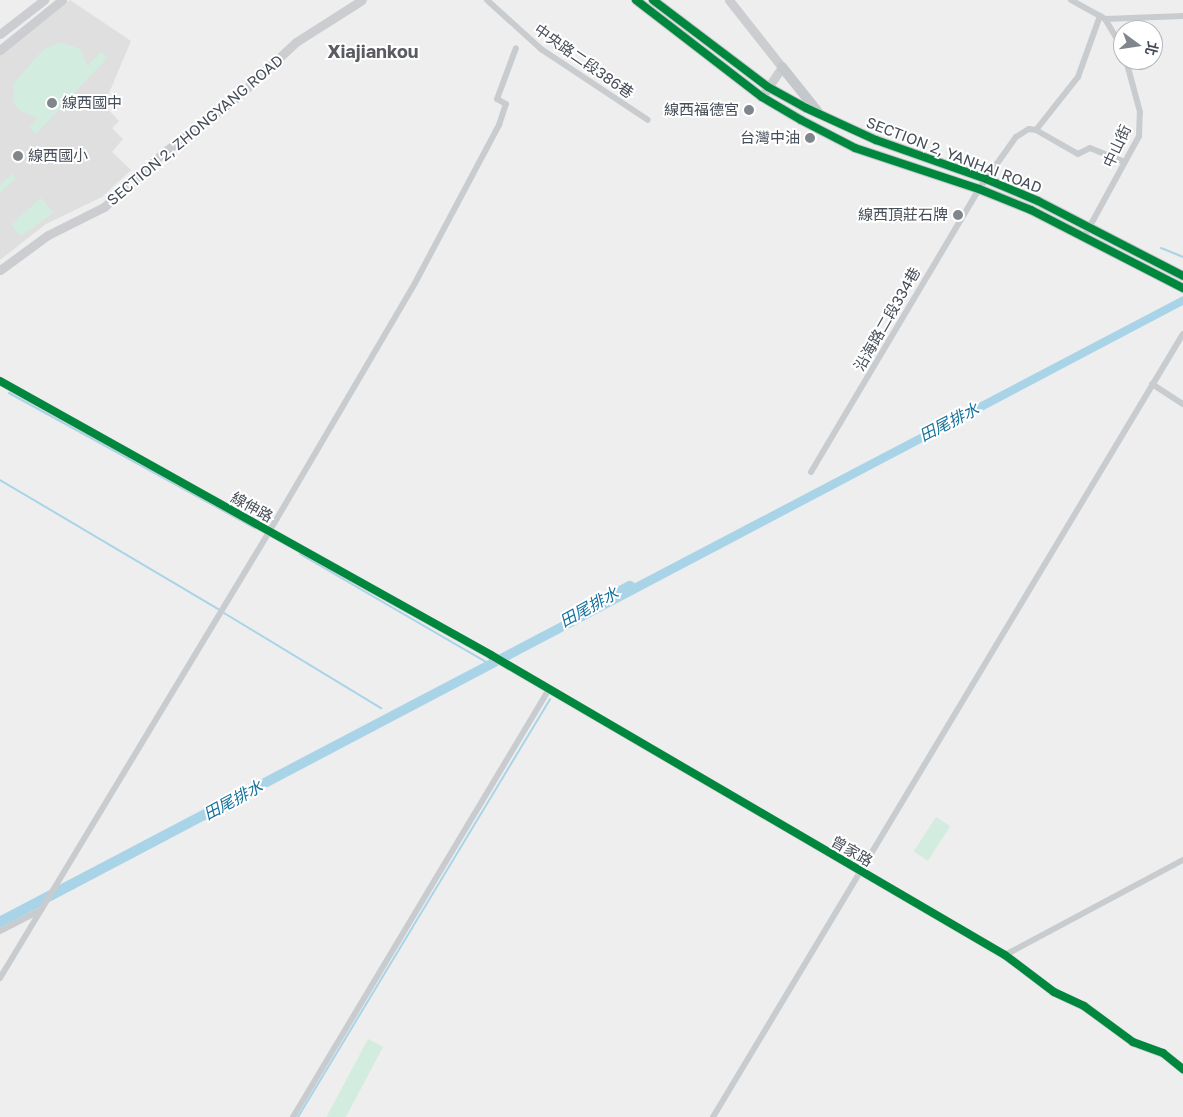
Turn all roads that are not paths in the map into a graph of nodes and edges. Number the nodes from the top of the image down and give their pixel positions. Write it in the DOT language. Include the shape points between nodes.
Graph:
graph roads {
  1 [pos="44,0"];
  2 [pos="62,0"];
  3 [pos="362,0"];
  4 [pos="486,0"];
  5 [pos="636,0"];
  6 [pos="653,0"];
  7 [pos="729,0"];
  8 [pos="1071,0"];
  9 [pos="1183,16"];
  10 [pos="1103,17"];
  11 [pos="1113,33"];
  12 [pos="0,34"];
  13 [pos="516,48"];
  14 [pos="0,50"];
  15 [pos="782,66"];
  16 [pos="1129,70"];
  17 [pos="768,86"];
  18 [pos="762,97"];
  19 [pos="822,116"];
  20 [pos="648,120"];
  21 [pos="1036,130"];
  22 [pos="1124,162"];
  23 [pos="986,179"];
  24 [pos="980,189"];
  25 [pos="1089,226"];
  26 [pos="1084,237"];
  27 [pos="0,270"];
  28 [pos="1183,276"];
  29 [pos="1183,288"];
  30 [pos="1183,334"];
  31 [pos="0,380"];
  32 [pos="1152,384"];
  33 [pos="1183,404"];
  34 [pos="811,472"];
  35 [pos="269,532"];
  36 [pos="502,662"];
  37 [pos="550,689"];
  38 [pos="1183,860"];
  39 [pos="861,872"];
  40 [pos="41,910"];
  41 [pos="0,932"];
  42 [pos="1002,954"];
  43 [pos="0,978"];
  44 [pos="1183,1069"];
  45 [pos="294,1117"];
  46 [pos="714,1117"];
  1 -- 12 [label="street"];
  2 -- 14 [label="street"];
  3 -- 27 [label="street, SECTION 2, ZHONGYANG ROAD" via="296,42 236,98 163,153 104,207 48,235"];
  4 -- 20 [label="street, 中央路二段386巷" via="541,49"];
  5 -- 18 [label="main road, SECTION 2, YANHAI ROAD"];
  6 -- 17 [label="main road, SECTION 2, YANHAI ROAD"];
  7 -- 15 [label="street"];
  8 -- 10 [label="street"];
  9 -- 10 [label="street"];
  10 -- 11 [label="street"];
  10 -- 21 [label="street" via="1078,77"];
  13 -- 35 [label="street" via="497,99 506,104 472,180"];
  15 -- 17 [label="street"];
  15 -- 19 [label="main road"];
  16 -- 22 [label="street, 中山街" via="1140,112 1140,126"];
  17 -- 18 [label="street"];
  17 -- 19 [label="main road, SECTION 2, YANHAI ROAD"];
  18 -- 24 [label="main road, SECTION 2, YANHAI ROAD" via="855,148"];
  19 -- 23 [label="main road, SECTION 2, YANHAI ROAD" via="876,140"];
  21 -- 22 [label="street" via="1078,154 1090,148"];
  21 -- 23 [label="street, 沿海路二段334巷" via="1029,129 1016,137"];
  22 -- 25 [label="street, 中山街"];
  23 -- 24 [label="street, 沿海路二段334巷"];
  23 -- 25 [label="main road, SECTION 2, YANHAI ROAD"];
  24 -- 26 [label="main road, SECTION 2, YANHAI ROAD"];
  24 -- 34 [label="street, 沿海路二段334巷"];
  25 -- 26 [label="street, 中山街"];
  25 -- 28 [label="main road, SECTION 2, YANHAI ROAD"];
  26 -- 29 [label="main road, SECTION 2, YANHAI ROAD"];
  30 -- 32 [label="street"];
  31 -- 35 [label="street, 線伸路"];
  32 -- 33 [label="street"];
  32 -- 39 [label="street"];
  35 -- 36 [label="street, 線伸路"];
  35 -- 40 [label="street"];
  36 -- 37 [label="street, 曾家路"];
  37 -- 39 [label="street, 曾家路"];
  37 -- 45 [label="street"];
  38 -- 42 [label="street"];
  39 -- 42 [label="street, 曾家路"];
  39 -- 46 [label="street"];
  40 -- 41 [label="street"];
  40 -- 43 [label="street"];
  42 -- 44 [label="street, 曾家路" via="1054,992 1084,1006 1133,1042 1163,1053"];
}
